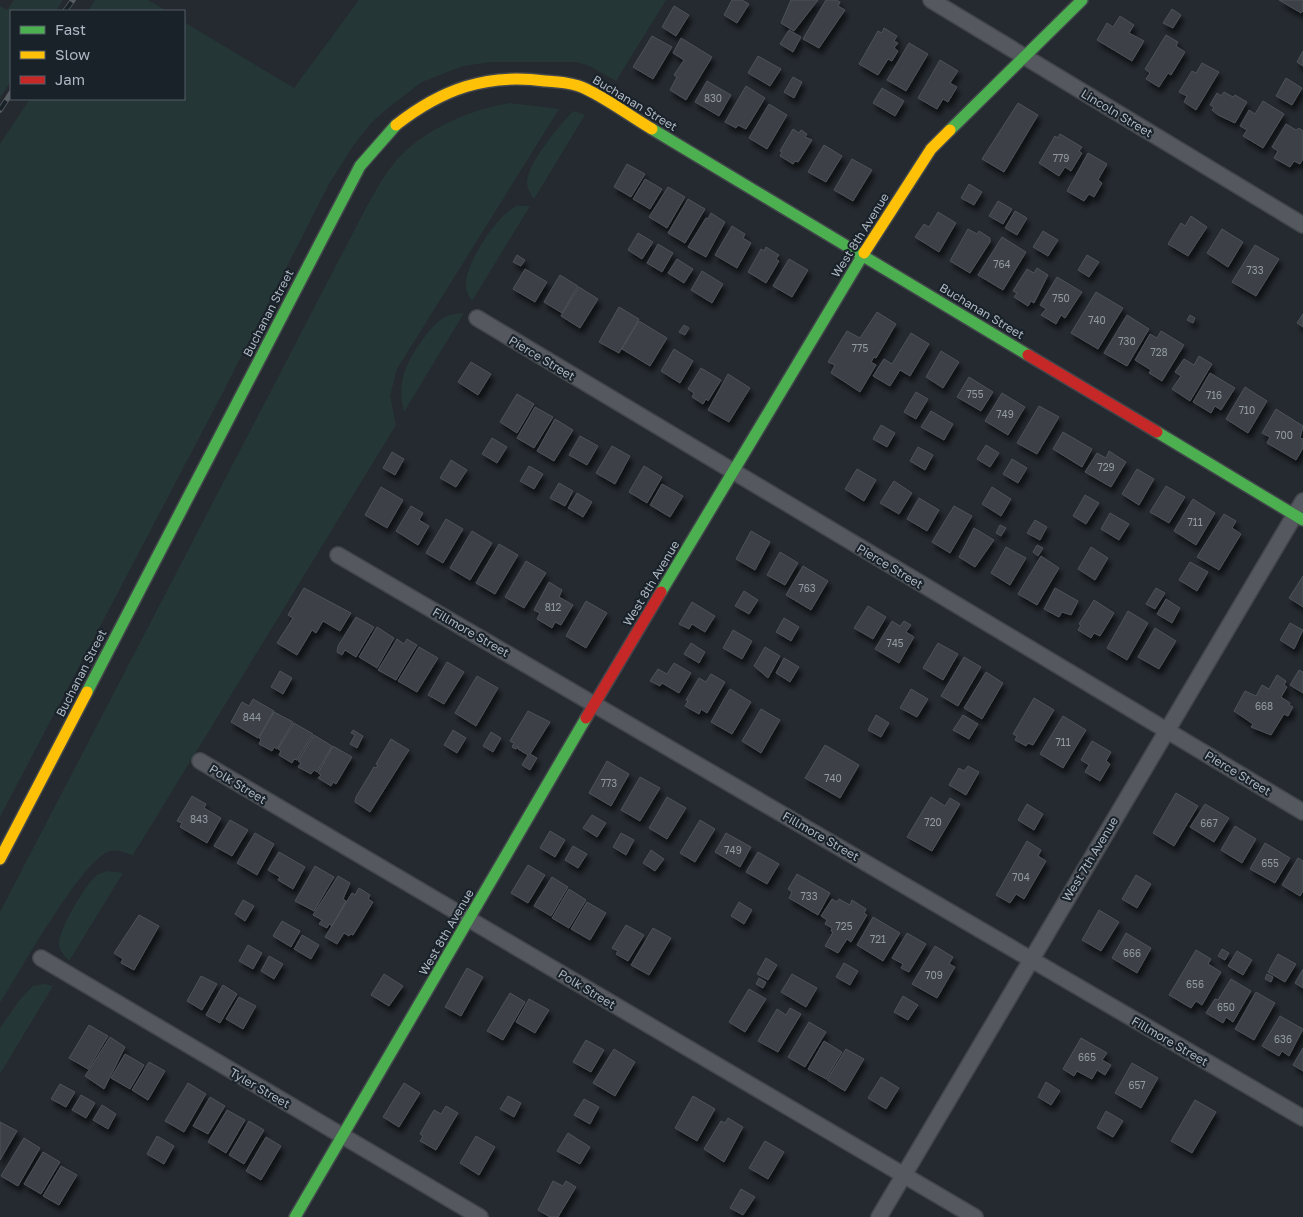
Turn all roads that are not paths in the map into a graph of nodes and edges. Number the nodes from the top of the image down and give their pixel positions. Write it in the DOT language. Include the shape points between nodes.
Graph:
graph roads {
  1 [pos="931,0"];
  2 [pos="1082,0"];
  3 [pos="1024,57"];
  4 [pos="1303,225"];
  5 [pos="863,255"];
  6 [pos="477,318"];
  7 [pos="733,472"];
  8 [pos="1303,502"];
  9 [pos="1299,518"];
  10 [pos="338,555"];
  11 [pos="595,703"];
  12 [pos="1167,730"];
  13 [pos="200,761"];
  14 [pos="1303,812"];
  15 [pos="0,859"];
  16 [pos="469,920"];
  17 [pos="41,958"];
  18 [pos="1031,959"];
  19 [pos="1303,1118"];
  20 [pos="342,1136"];
  21 [pos="904,1175"];
  22 [pos="294,1217"];
  23 [pos="480,1217"];
  24 [pos="879,1217"];
  25 [pos="976,1217"];
  1 -- 3 [label="street, Lincoln Street"];
  2 -- 3 [label="street, West 8th Avenue"];
  3 -- 4 [label="street, Lincoln Street"];
  3 -- 5 [label="street, West 8th Avenue" via="931,149"];
  5 -- 7 [label="street, West 8th Avenue"];
  5 -- 9 [label="street, Buchanan Street"];
  5 -- 15 [label="street, Buchanan Street" via="577,86 528,79 484,80 450,90 414,110 379,141 354,179"];
  6 -- 7 [label="street, Pierce Street"];
  7 -- 11 [label="street, West 8th Avenue"];
  7 -- 12 [label="street, Pierce Street"];
  8 -- 9 [label="street, West 7th Avenue"];
  9 -- 12 [label="street, West 7th Avenue"];
  10 -- 11 [label="street, Fillmore Street"];
  11 -- 16 [label="street, West 8th Avenue"];
  11 -- 18 [label="street, Fillmore Street"];
  12 -- 14 [label="street, Pierce Street"];
  12 -- 18 [label="street, West 7th Avenue"];
  13 -- 16 [label="street, Polk Street"];
  16 -- 20 [label="street, West 8th Avenue"];
  16 -- 21 [label="street, Polk Street"];
  17 -- 20 [label="street, Tyler Street"];
  18 -- 19 [label="street, Fillmore Street"];
  18 -- 21 [label="street, West 7th Avenue"];
  20 -- 22 [label="street, West 8th Avenue"];
  20 -- 23 [label="street, Tyler Street"];
  21 -- 24 [label="street, West 7th Avenue"];
  21 -- 25 [label="street, Polk Street"];
}
